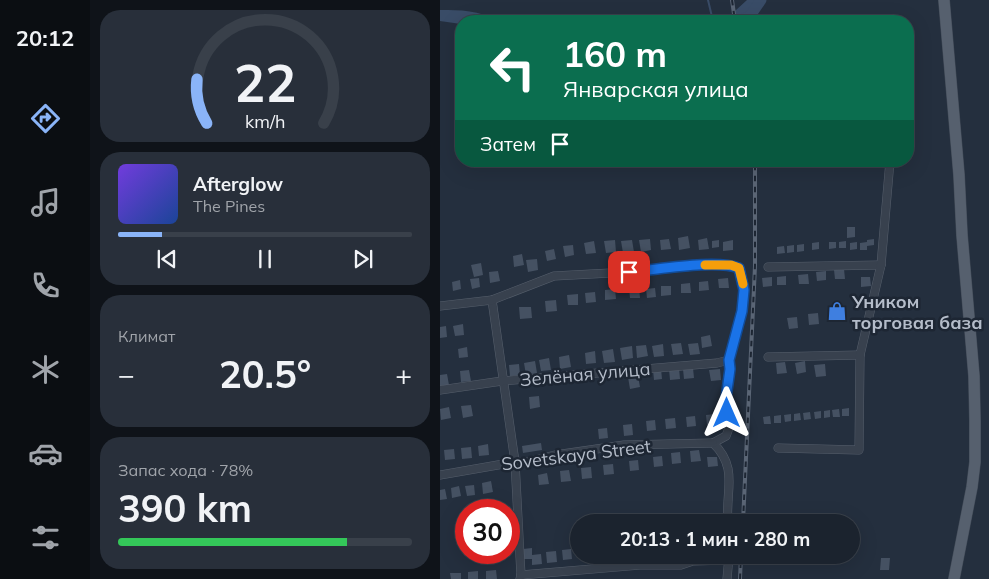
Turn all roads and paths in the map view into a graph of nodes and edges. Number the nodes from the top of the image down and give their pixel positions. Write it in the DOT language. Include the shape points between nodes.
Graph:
graph roads {
  1 [pos="944,0"];
  2 [pos="889,167"];
  3 [pos="881,265"];
  4 [pos="768,267"];
  5 [pos="492,300"];
  6 [pos="440,306"];
  7 [pos="860,355"];
  8 [pos="768,358"];
  9 [pos="729,360"];
  10 [pos="502,382"];
  11 [pos="440,390"];
  12 [pos="713,443"];
  13 [pos="778,448"];
  14 [pos="515,462"];
  15 [pos="440,474"];
  16 [pos="728,514"];
  17 [pos="684,564"];
  18 [pos="728,564"];
  19 [pos="521,577"];
  20 [pos="727,579"];
  21 [pos="954,579"];
  1 -- 21 [label="main road" via="960,175 975,412 972,487"];
  2 -- 3 [label="street"];
  3 -- 4 [label="street"];
  3 -- 7 [label="street"];
  5 -- 6 [label="street"];
  5 -- 9 [label="street" via="554,276 731,265 739,268 744,290"];
  5 -- 10 [label="street"];
  7 -- 8 [label="street"];
  7 -- 13 [label="street" via="858,450"];
  9 -- 10 [label="street, Зелёная улица"];
  9 -- 12 [label="street" via="726,398 729,428 726,436"];
  10 -- 11 [label="street, Зелёная улица"];
  10 -- 14 [label="street"];
  12 -- 14 [label="street, Sovetskaya Street" via="624,445"];
  12 -- 16 [label="street" via="729,467"];
  14 -- 15 [label="street, Sovetskaya Street"];
  14 -- 19 [label="street"];
  17 -- 19 [label="street" via="640,565"];
  18 -- 20 [label="street"];
}
